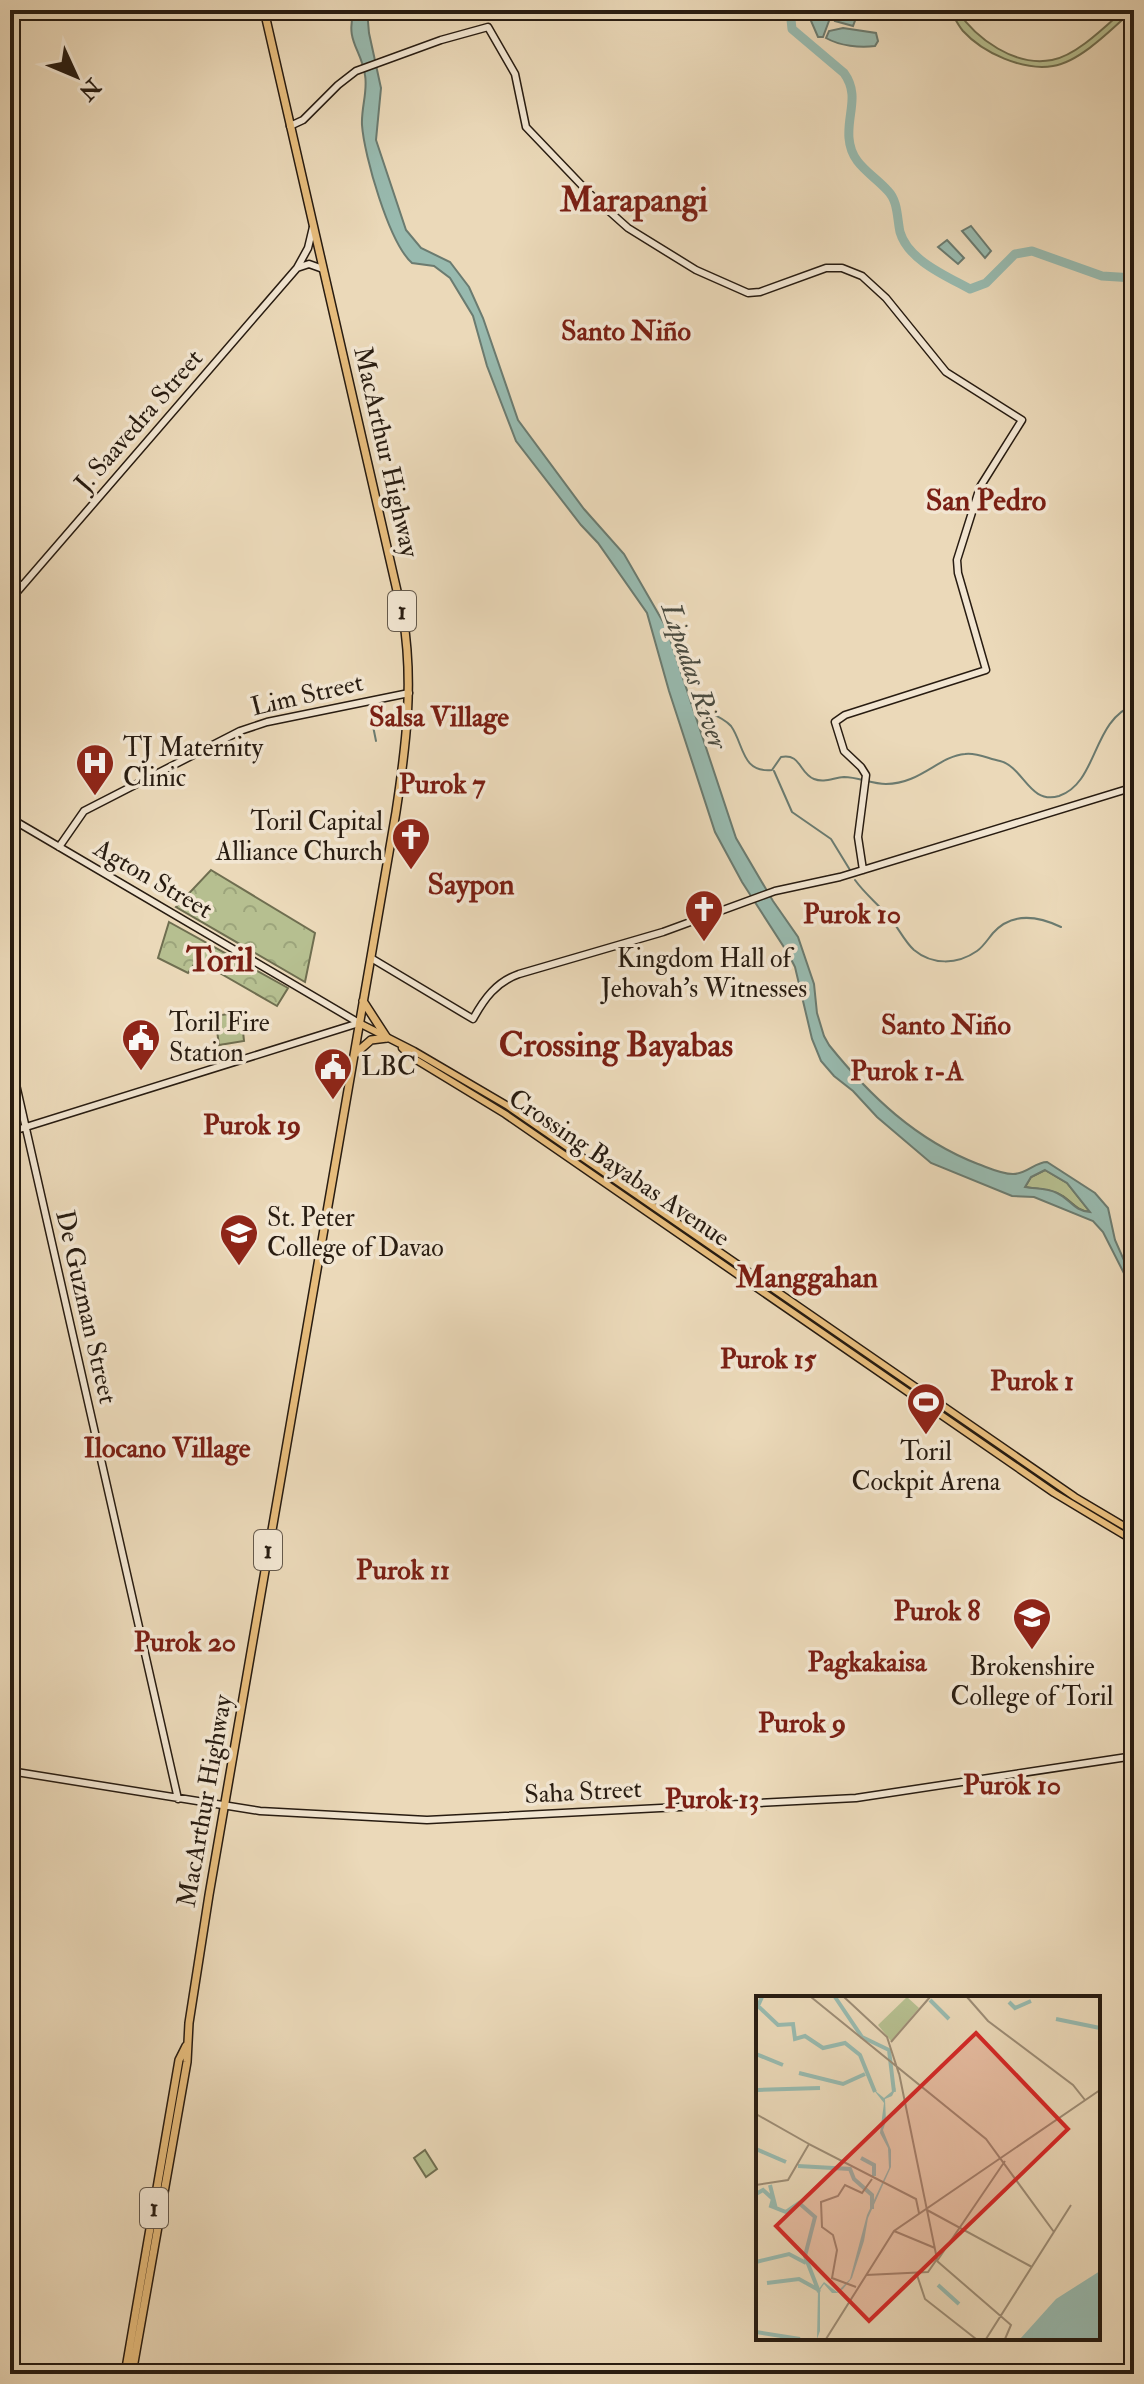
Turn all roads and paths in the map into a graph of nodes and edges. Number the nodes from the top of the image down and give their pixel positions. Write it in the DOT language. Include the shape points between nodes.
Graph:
graph roads {
  1 [pos="264,10"];
  2 [pos="290,126"];
  3 [pos="313,227"];
  4 [pos="297,268"];
  5 [pos="323,269"];
  6 [pos="10,578"];
  7 [pos="22,586"];
  8 [pos="10,600"];
  9 [pos="410,693"];
  10 [pos="1134,787"];
  11 [pos="10,818"];
  12 [pos="59,847"];
  13 [pos="863,870"];
  14 [pos="371,958"];
  15 [pos="363,1001"];
  16 [pos="346,1015"];
  17 [pos="359,1023"];
  18 [pos="346,1027"];
  19 [pos="387,1038"];
  20 [pos="399,1046"];
  21 [pos="354,1056"];
  22 [pos="10,1058"];
  23 [pos="24,1128"];
  24 [pos="10,1132"];
  25 [pos="1134,1532"];
  26 [pos="1134,1541"];
  27 [pos="1134,1756"];
  28 [pos="10,1771"];
  29 [pos="178,1799"];
  30 [pos="224,1806"];
  31 [pos="147,2262"];
  32 [pos="125,2374"];
  33 [pos="132,2374"];
  1 -- 2 [label="highway, MacArthur Highway / 1"];
  2 -- 3 [label="highway, MacArthur Highway / 1"];
  2 -- 13 [label="street" via="362,69 488,27 515,74 526,127 628,228 696,270 748,293 826,268 862,276 946,372 1022,420 980,487 957,560 986,670 835,722 844,751 863,769 858,837"];
  3 -- 4 [label="street, J. Saavedra Street"];
  3 -- 5 [label="highway, MacArthur Highway / 1"];
  4 -- 5 [label="street" via="311,264"];
  4 -- 7 [label="street, J. Saavedra Street"];
  5 -- 9 [label="highway, MacArthur Highway / 1" via="403,617"];
  6 -- 7 [label="street"];
  7 -- 8 [label="street, J. Saavedra Street"];
  9 -- 12 [label="street, Lim Street" via="240,731 84,811"];
  9 -- 14 [label="highway, MacArthur Highway / 1" via="404,762"];
  10 -- 13 [label="street"];
  11 -- 12 [label="street, Agton Street"];
  12 -- 16 [label="street, Agton Street"];
  13 -- 14 [label="street" via="738,902 663,932 512,976 492,990 473,1019"];
  14 -- 15 [label="highway, MacArthur Highway / 1"];
  15 -- 17 [label="highway, MacArthur Highway / 1"];
  15 -- 19 [label="highway"];
  16 -- 17 [label="street, Agton Street"];
  16 -- 18 [label="street"];
  17 -- 18 [label="street"];
  17 -- 19 [label="main road, Crossing Bayabas Avenue"];
  17 -- 21 [label="highway, MacArthur Highway / 1"];
  18 -- 23 [label="street"];
  19 -- 20 [label="main road, Crossing Bayabas Avenue"];
  19 -- 21 [label="highway" via="371,1040"];
  20 -- 25 [label="main road, Crossing Bayabas Avenue" via="508,1106"];
  20 -- 26 [label="main road, Crossing Bayabas Avenue" via="1054,1493"];
  21 -- 30 [label="highway, MacArthur Highway / 1"];
  22 -- 23 [label="street, De Guzman Street"];
  23 -- 24 [label="street"];
  23 -- 29 [label="street, De Guzman Street"];
  27 -- 30 [label="street, Saha Street" via="905,1792 804,1801 427,1820"];
  28 -- 29 [label="street, Saha Street"];
  29 -- 30 [label="street, Saha Street"];
  30 -- 31 [label="highway, MacArthur Highway / 1" via="187,2062"];
  31 -- 32 [label="highway, MacArthur Highway / 1"];
  31 -- 33 [label="highway, MacArthur Highway / 1"];
}
